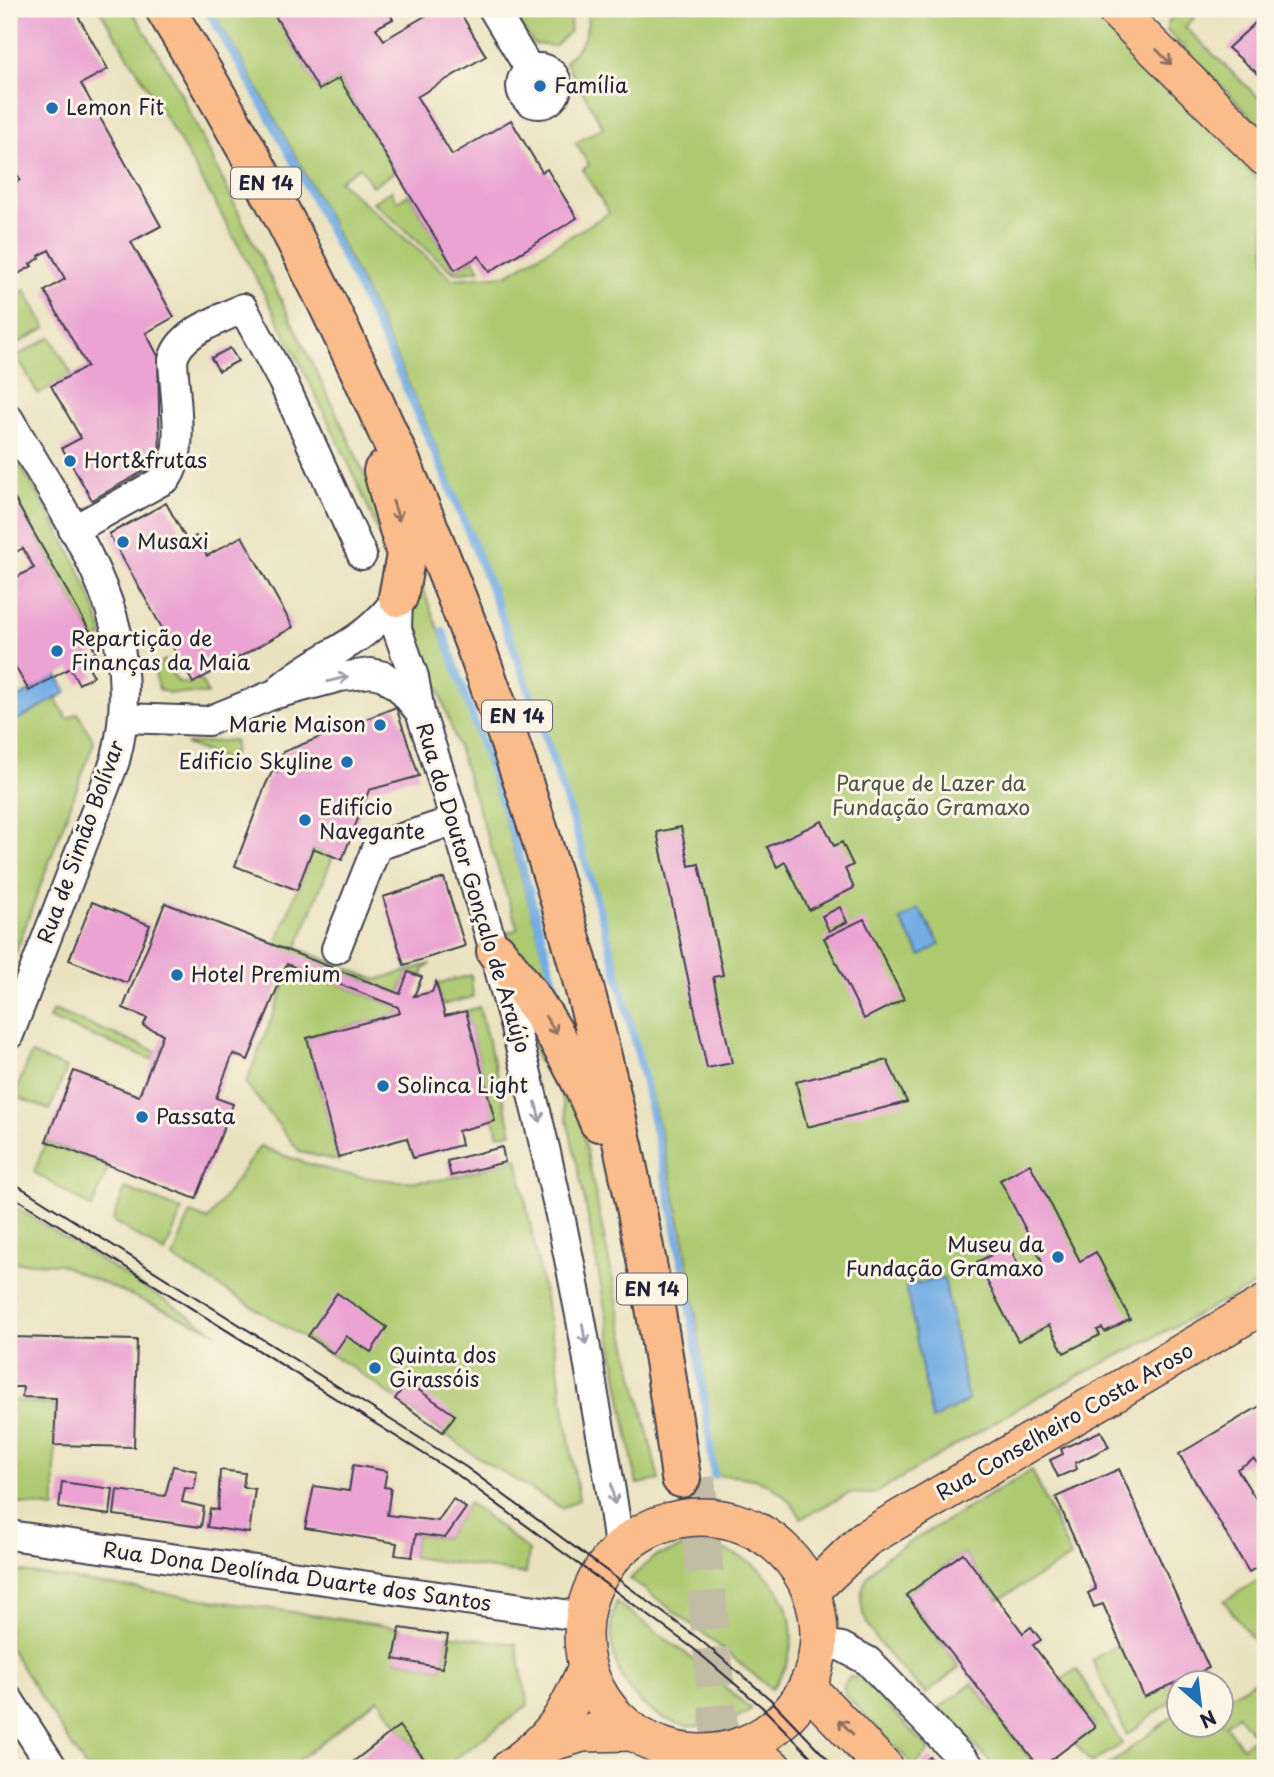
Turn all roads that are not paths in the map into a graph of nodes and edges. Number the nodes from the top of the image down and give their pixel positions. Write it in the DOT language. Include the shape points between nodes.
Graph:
graph roads {
  1 [pos="165,9"];
  2 [pos="182,9"];
  3 [pos="493,9"];
  4 [pos="1115,9"];
  5 [pos="530,70"];
  6 [pos="1265,157"];
  7 [pos="329,306"];
  8 [pos="9,419"];
  9 [pos="74,530"];
  10 [pos="362,555"];
  11 [pos="398,597"];
  12 [pos="272,695"];
  13 [pos="420,712"];
  14 [pos="124,718"];
  15 [pos="456,820"];
  16 [pos="336,949"];
  17 [pos="496,951"];
  18 [pos="9,1035"];
  19 [pos="636,1210"];
  20 [pos="1265,1304"];
  21 [pos="9,1535"];
  22 [pos="864,1539"];
  23 [pos="619,1550"];
  24 [pos="791,1559"];
  25 [pos="811,1591"];
  26 [pos="585,1617"];
  27 [pos="819,1643"];
  28 [pos="587,1667"];
  29 [pos="807,1687"];
  30 [pos="9,1700"];
  31 [pos="633,1732"];
  32 [pos="542,1745"];
  33 [pos="741,1746"];
  34 [pos="53,1768"];
  35 [pos="510,1768"];
  36 [pos="773,1768"];
  37 [pos="885,1768"];
  38 [pos="971,1768"];
  1 -- 7 [label="highway, EN 14" via="264,179"];
  2 -- 19 [label="highway, EN 14" via="285,187 351,316 464,569 539,777 641,1156 665,1275 688,1478"];
  3 -- 5 [label="street"];
  4 -- 6 [label="main road, one-way"];
  7 -- 11 [label="highway, one-way" via="401,528 406,555"];
  7 -- 19 [label="highway, EN 14" via="431,528 516,756 595,1030"];
  8 -- 9 [label="street, Rua de Simão Bolívar"];
  9 -- 10 [label="street" via="167,478 175,467 177,452 175,349 184,339 243,308 283,382"];
  9 -- 14 [label="street, Rua de Simão Bolívar" via="113,614 123,664"];
  11 -- 12 [label="street" via="380,622 359,639 297,674"];
  11 -- 13 [label="street, Rua do Doutor Gonçalo de Araújo" via="397,629 414,677"];
  12 -- 13 [label="street, one-way" via="371,673 401,689"];
  12 -- 14 [label="street" via="208,721"];
  13 -- 15 [label="street, Rua do Doutor Gonçalo de Araújo"];
  14 -- 18 [label="street, Rua de Simão Bolívar" via="115,761"];
  15 -- 16 [label="street" via="377,846"];
  15 -- 17 [label="street, Rua do Doutor Gonçalo de Araújo"];
  17 -- 19 [label="highway, one-way" via="564,1045"];
  17 -- 23 [label="street, Rua do Doutor Gonçalo de Araújo, one-way" via="563,1218 614,1497"];
  20 -- 22 [label="main road, Rua Conselheiro Costa Aroso"];
  21 -- 26 [label="street, Rua Dona Deolínda Duarte dos Santos"];
  22 -- 24 [label="main road, Rua Conselheiro Costa Aroso"];
  22 -- 25 [label="main road, Rua Conselheiro Costa Aroso"];
  23 -- 24 [label="main road" via="663,1523 702,1517 743,1524"];
  23 -- 26 [label="main road" via="598,1579"];
  24 -- 25 [label="main road"];
  25 -- 27 [label="main road"];
  26 -- 28 [label="main road"];
  27 -- 29 [label="main road"];
  27 -- 38 [label="street" via="842,1647 868,1661"];
  28 -- 31 [label="main road" via="601,1698"];
  28 -- 32 [label="main road" via="559,1724"];
  29 -- 33 [label="main road" via="778,1724"];
  37 -- 29 [label="main road, one-way"];
  30 -- 34 [label="street"];
  31 -- 32 [label="main road" via="582,1733"];
  31 -- 33 [label="main road" via="671,1750 706,1754"];
  32 -- 35 [label="main road"];
  33 -- 36 [label="main road"];
}
